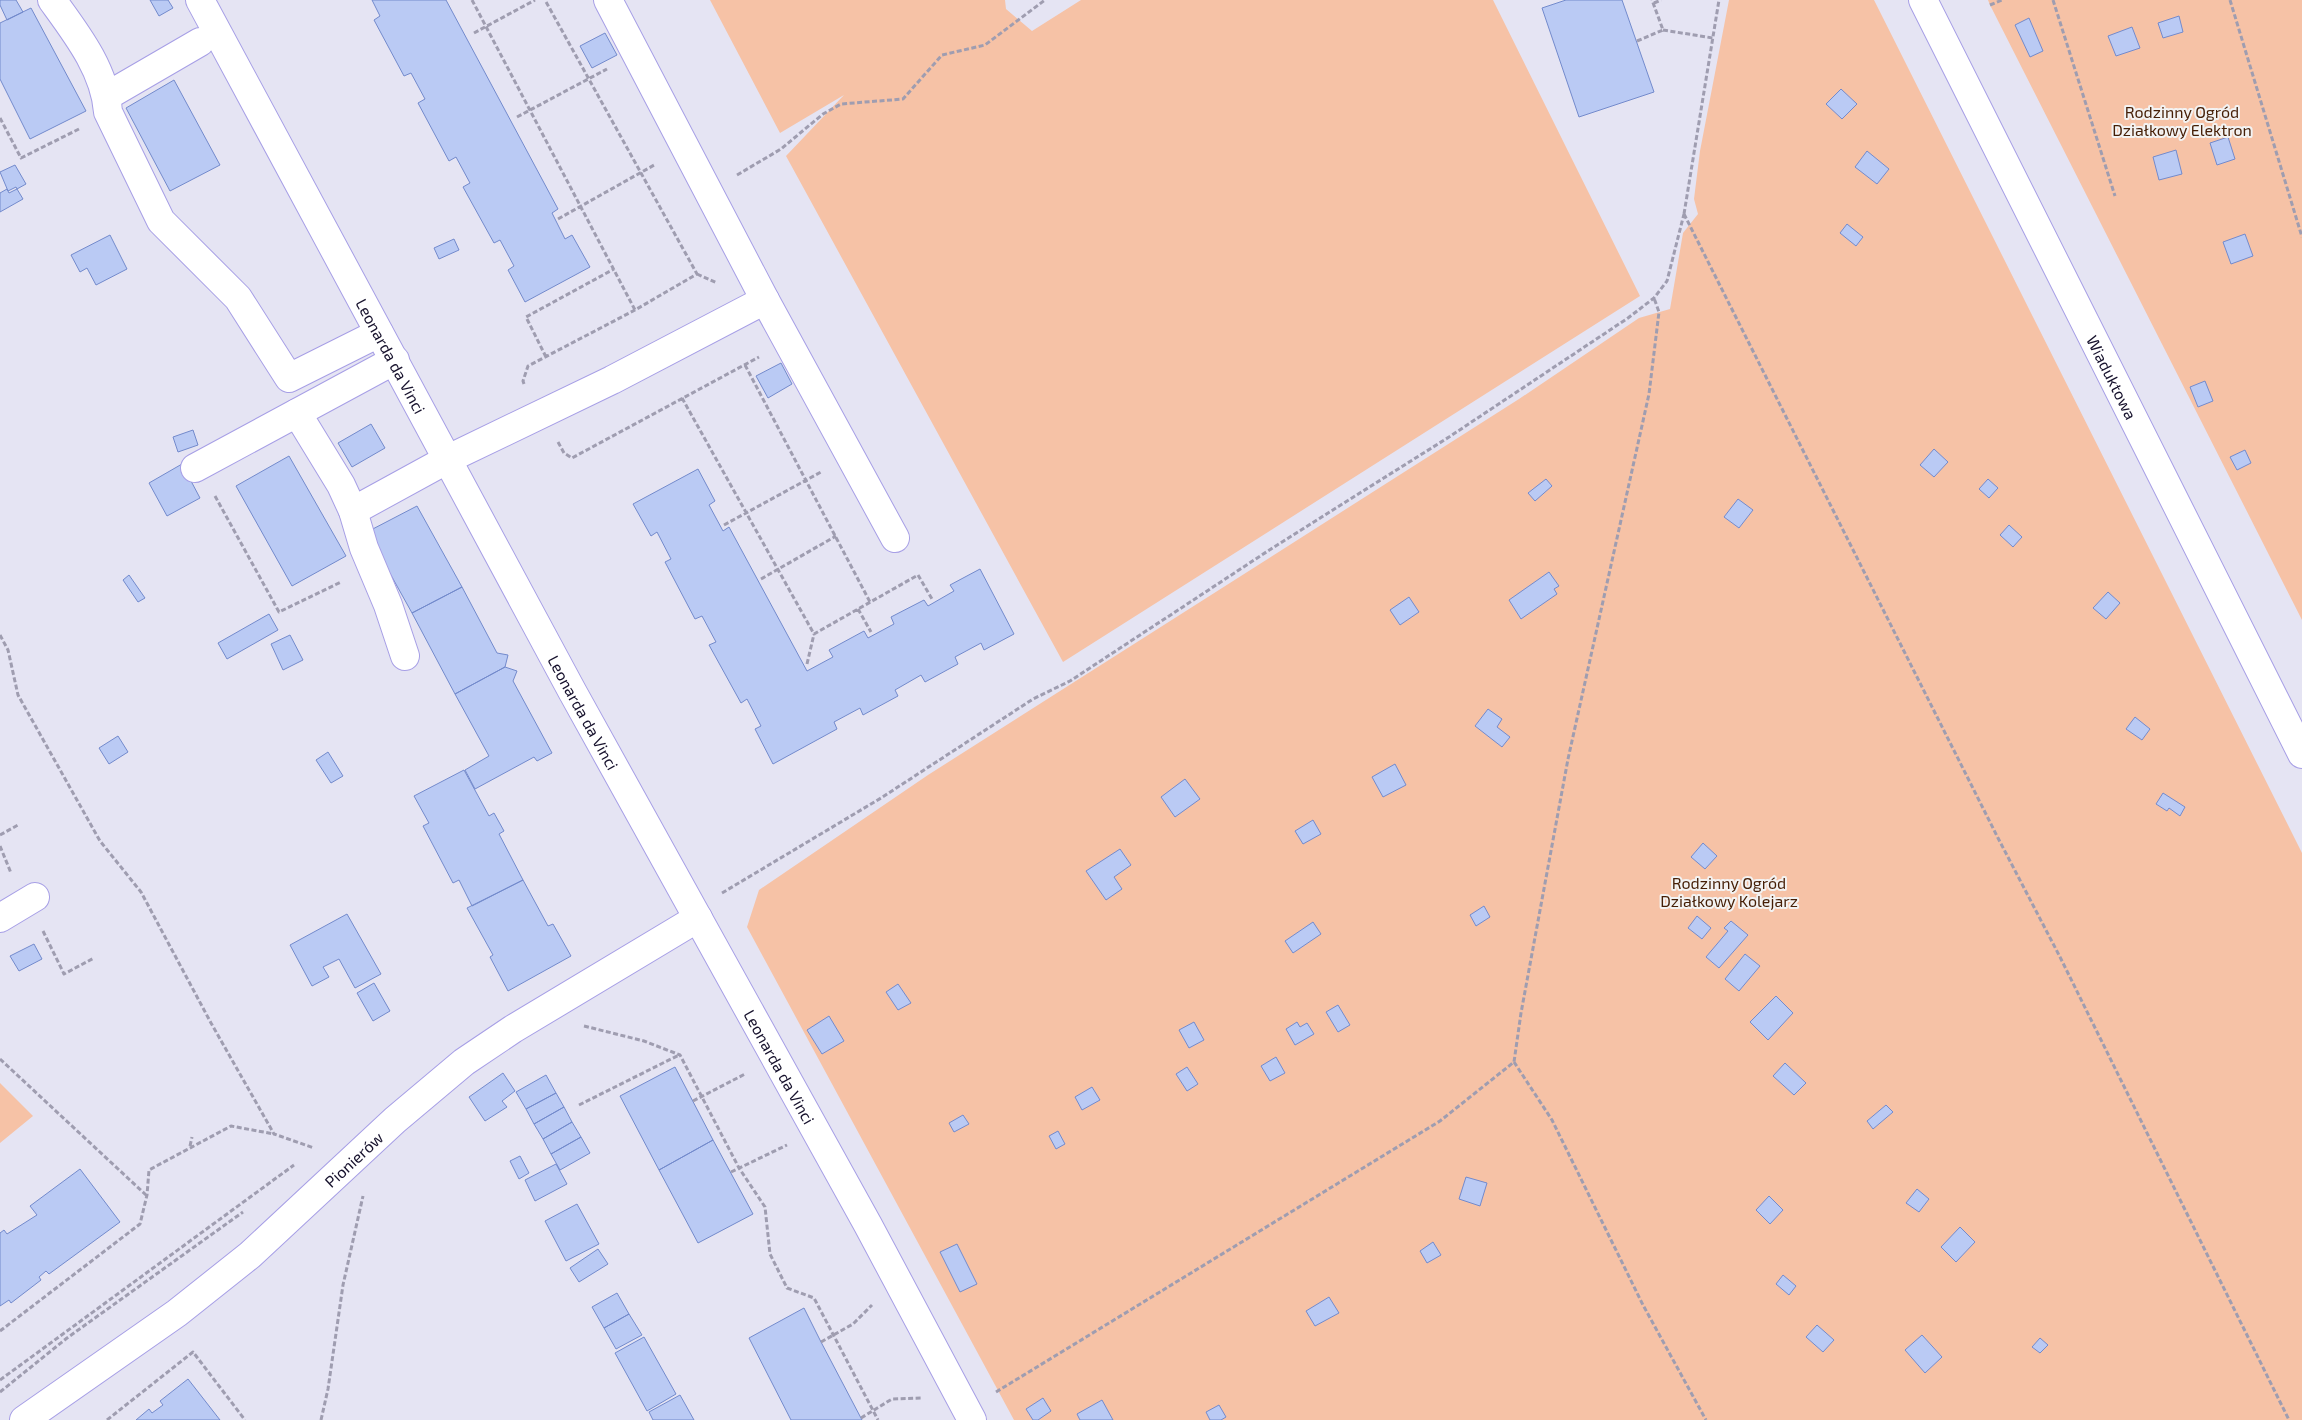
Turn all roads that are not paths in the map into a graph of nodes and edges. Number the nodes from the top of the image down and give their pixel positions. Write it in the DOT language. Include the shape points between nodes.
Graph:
graph roads {
  1 [pos="52,0"];
  2 [pos="200,0"];
  3 [pos="608,0"];
  4 [pos="1923,0"];
  5 [pos="200,42"];
  6 [pos="107,96"];
  7 [pos="765,300"];
  8 [pos="379,333"];
  9 [pos="395,360"];
  10 [pos="297,413"];
  11 [pos="448,459"];
  12 [pos="195,468"];
  13 [pos="353,511"];
  14 [pos="895,538"];
  15 [pos="405,656"];
  16 [pos="2302,754"];
  17 [pos="35,897"];
  18 [pos="0,918"];
  19 [pos="698,918"];
  20 [pos="969,1414"];
  21 [pos="24,1420"];
  1 -- 6 [label="street" via="81,40"];
  2 -- 8 [label="street, Leonarda da Vinci"];
  3 -- 7 [label="street"];
  4 -- 16 [label="street, Wiaduktowa"];
  5 -- 6 [label="street"];
  6 -- 8 [label="street" via="108,112 161,221 238,298 289,378"];
  7 -- 11 [label="street" via="612,380"];
  7 -- 14 [label="street"];
  8 -- 9 [label="street, Leonarda da Vinci"];
  9 -- 10 [label="street"];
  9 -- 11 [label="street, Leonarda da Vinci"];
  10 -- 12 [label="street"];
  10 -- 13 [label="street"];
  11 -- 13 [label="street"];
  11 -- 19 [label="street, Leonarda da Vinci" via="572,692"];
  13 -- 15 [label="street"];
  17 -- 18 [label="street"];
  19 -- 20 [label="street, Leonarda da Vinci"];
  19 -- 21 [label="street, Pionierów" via="464,1062 395,1120 250,1255 177,1313"];
}
